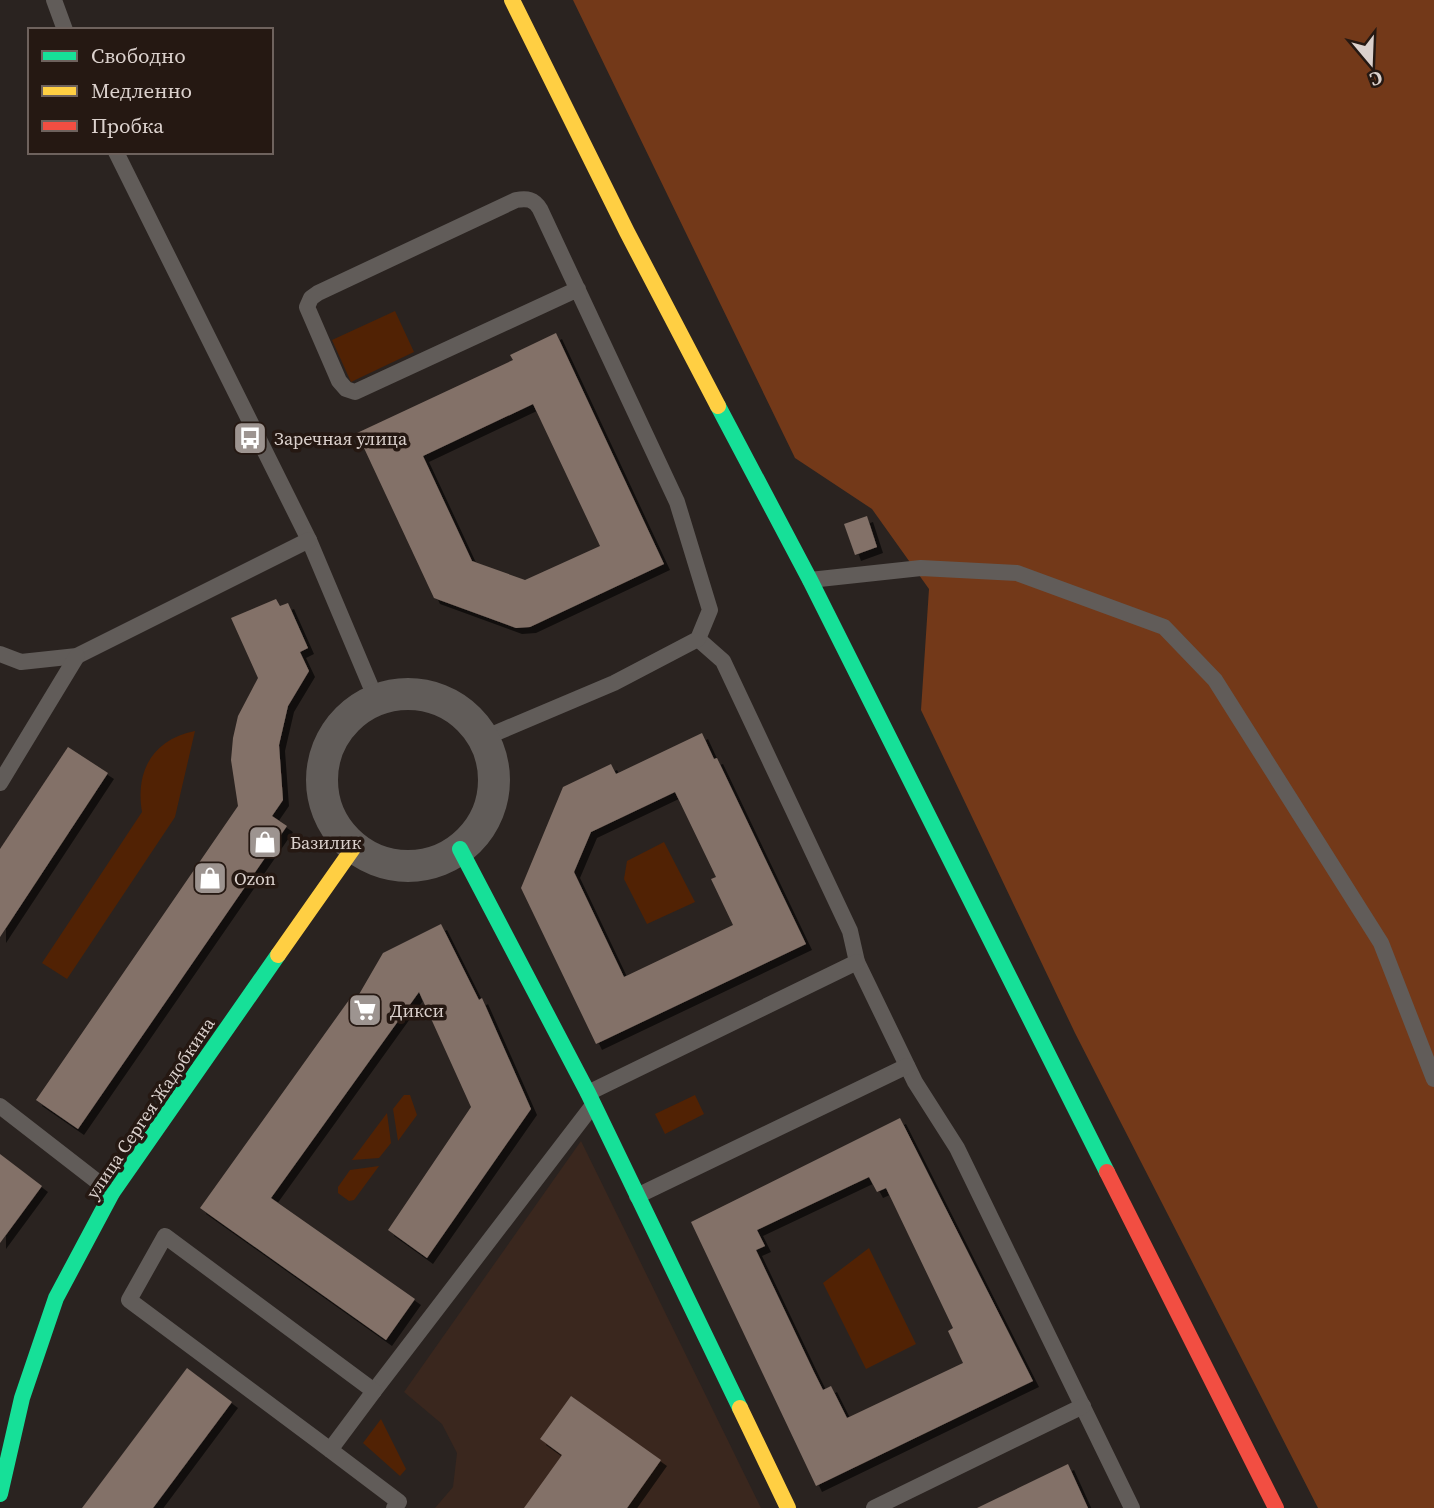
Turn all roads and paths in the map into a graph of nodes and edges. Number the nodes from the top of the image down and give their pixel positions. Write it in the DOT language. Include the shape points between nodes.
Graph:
graph roads {
  1 [pos="54,0"];
  2 [pos="512,0"];
  3 [pos="64,28"];
  4 [pos="117,154"];
  5 [pos="578,289"];
  6 [pos="309,540"];
  7 [pos="810,580"];
  8 [pos="698,639"];
  9 [pos="0,654"];
  10 [pos="77,656"];
  11 [pos="376,699"];
  12 [pos="484,738"];
  13 [pos="0,783"];
  14 [pos="354,848"];
  15 [pos="460,849"];
  16 [pos="858,962"];
  17 [pos="907,1066"];
  18 [pos="1434,1079"];
  19 [pos="590,1099"];
  20 [pos="0,1106"];
  21 [pos="112,1193"];
  22 [pos="637,1196"];
  23 [pos="374,1391"];
  24 [pos="1083,1406"];
  25 [pos="330,1450"];
  26 [pos="0,1494"];
  27 [pos="394,1508"];
  28 [pos="788,1508"];
  29 [pos="874,1508"];
  30 [pos="1132,1508"];
  31 [pos="1276,1508"];
  1 -- 3 [label="lane"];
  2 -- 7 [label="street" via="627,232"];
  4 -- 6 [label="lane"];
  5 -- 5 [label="lane" via="536,202 525,198 318,293 307,307 340,381 355,392"];
  5 -- 8 [label="lane" via="677,502 710,610"];
  6 -- 10 [label="lane"];
  6 -- 11 [label="lane"];
  7 -- 18 [label="lane" via="921,568 1017,573 1164,627 1215,680 1381,943"];
  7 -- 31 [label="street"];
  8 -- 12 [label="lane" via="614,683"];
  8 -- 16 [label="lane" via="723,661 850,931"];
  9 -- 10 [label="lane" via="21,662"];
  10 -- 13 [label="lane"];
  11 -- 12 [label="street" via="410,693 443,700 462,711"];
  11 -- 14 [label="street" via="340,726 322,766 327,811"];
  12 -- 15 [label="street" via="495,770 494,792 488,814"];
  14 -- 15 [label="street" via="373,859 406,866 440,860"];
  14 -- 21 [label="street, улица Сергея Жадобкина"];
  15 -- 19 [label="street"];
  16 -- 17 [label="lane"];
  16 -- 19 [label="lane"];
  17 -- 22 [label="lane"];
  17 -- 24 [label="lane" via="957,1148"];
  19 -- 22 [label="street"];
  19 -- 23 [label="lane"];
  20 -- 21 [label="lane"];
  21 -- 26 [label="street, улица Сергея Жадобкина" via="57,1298 16,1397"];
  22 -- 28 [label="street"];
  23 -- 25 [label="lane"];
  23 -- 25 [label="lane" via="165,1236 129,1300"];
  24 -- 29 [label="lane"];
  24 -- 30 [label="lane"];
  25 -- 27 [label="lane" via="399,1502"];
}
